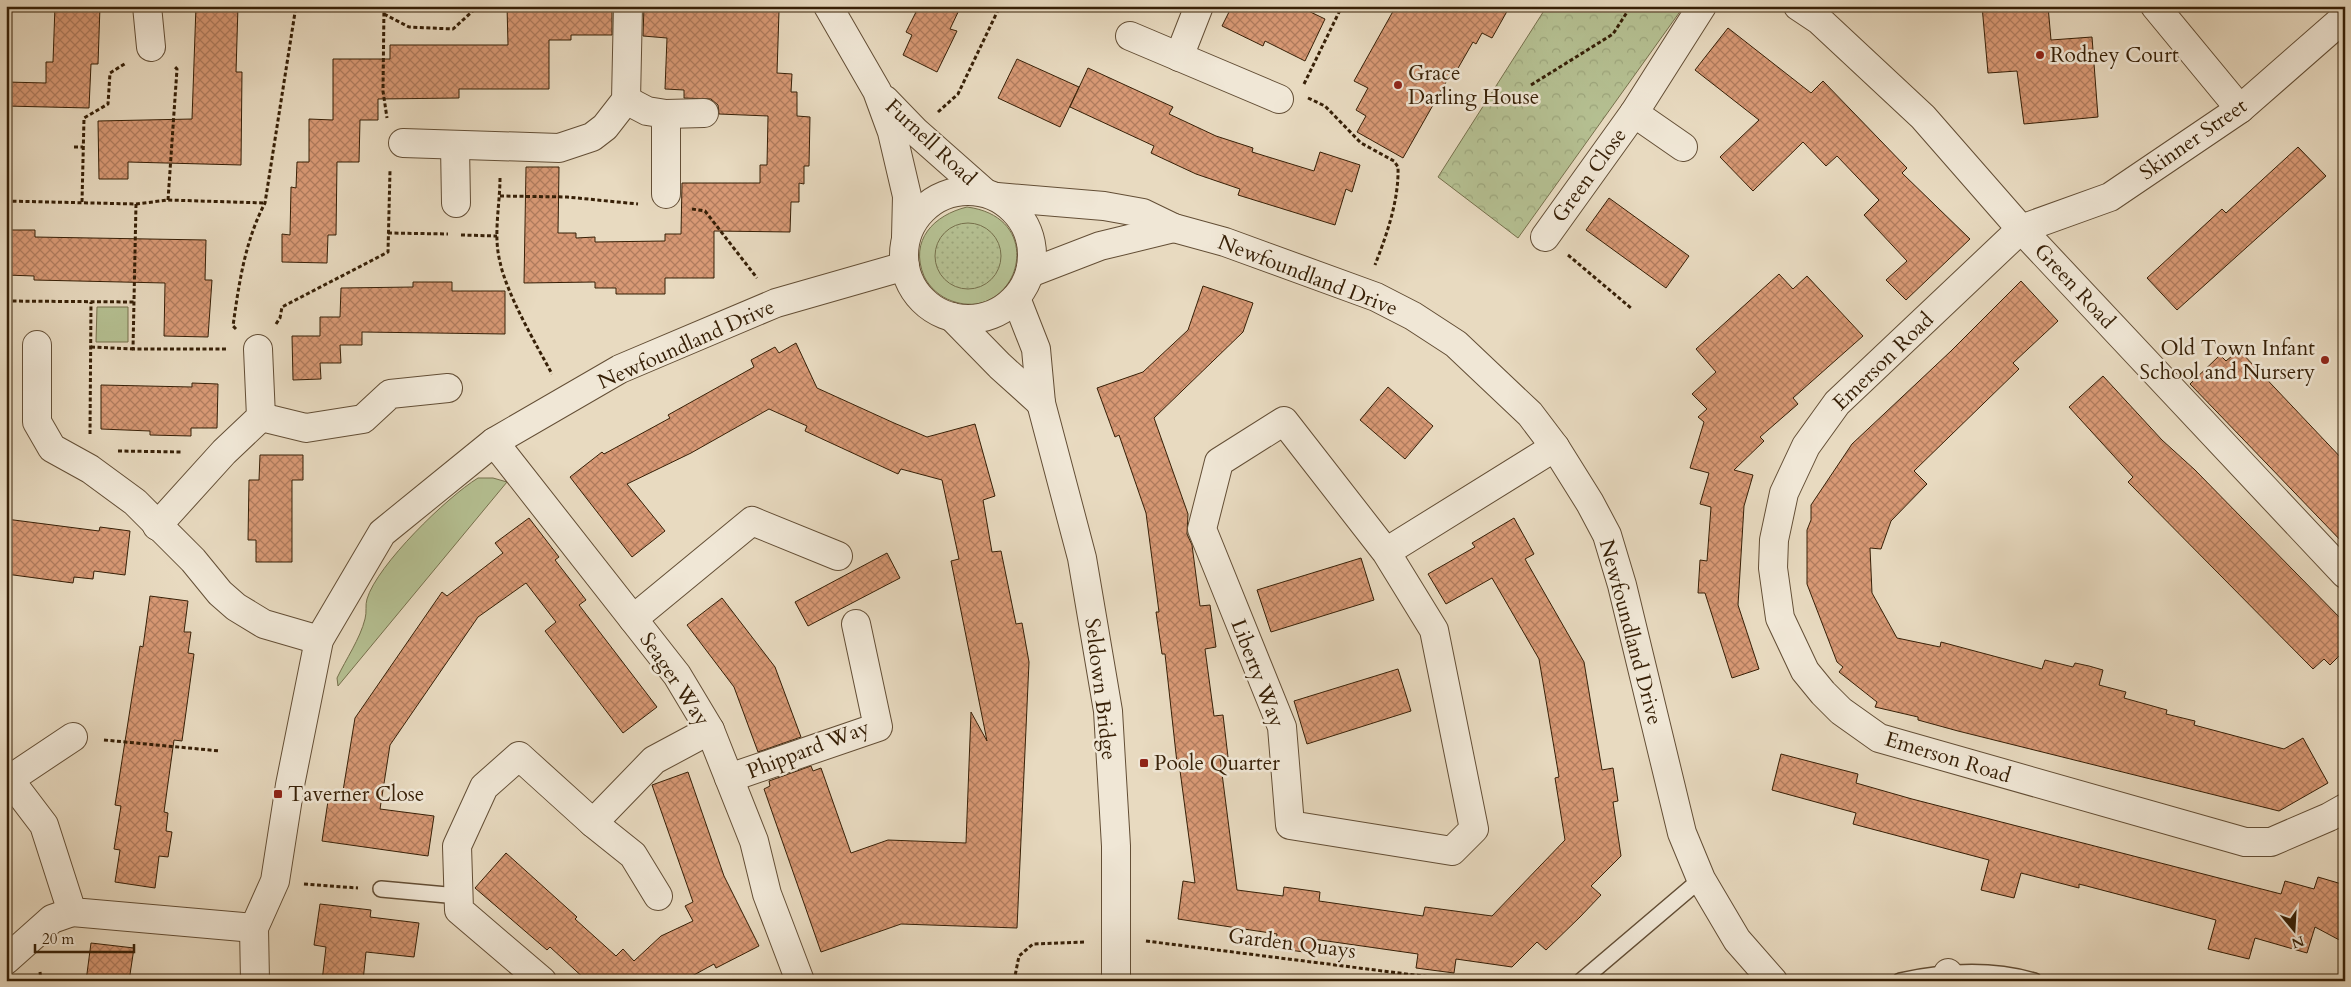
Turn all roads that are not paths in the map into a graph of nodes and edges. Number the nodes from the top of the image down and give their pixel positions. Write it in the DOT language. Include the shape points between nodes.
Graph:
graph roads {
  1 [pos="148,6"];
  2 [pos="628,6"];
  3 [pos="828,6"];
  4 [pos="1199,6"];
  5 [pos="1702,6"];
  6 [pos="1798,6"];
  7 [pos="2155,6"];
  8 [pos="2345,17"];
  9 [pos="1130,36"];
  10 [pos="150,47"];
  11 [pos="1179,56"];
  12 [pos="877,91"];
  13 [pos="1290,96"];
  14 [pos="626,100"];
  15 [pos="2240,108"];
  16 [pos="704,113"];
  17 [pos="1634,113"];
  18 [pos="666,114"];
  19 [pos="397,142"];
  20 [pos="455,146"];
  21 [pos="1683,147"];
  22 [pos="991,195"];
  23 [pos="666,200"];
  24 [pos="456,203"];
  25 [pos="1174,228"];
  26 [pos="2021,229"];
  27 [pos="906,237"];
  28 [pos="1545,237"];
  29 [pos="905,266"];
  30 [pos="1030,272"];
  31 [pos="1016,298"];
  32 [pos="952,317"];
  33 [pos="37,345"];
  34 [pos="258,349"];
  35 [pos="448,388"];
  36 [pos="1041,403"];
  37 [pos="261,417"];
  38 [pos="494,442"];
  39 [pos="1555,447"];
  40 [pos="157,526"];
  41 [pos="1386,552"];
  42 [pos="838,556"];
  43 [pos="2345,574"];
  44 [pos="633,619"];
  45 [pos="856,624"];
  46 [pos="318,640"];
  47 [pos="710,730"];
  48 [pos="73,737"];
  49 [pos="8,777"];
  50 [pos="729,778"];
  51 [pos="2340,817"];
  52 [pos="594,823"];
  53 [pos="1701,879"];
  54 [pos="381,889"];
  55 [pos="458,896"];
  56 [pos="658,896"];
  57 [pos="72,912"];
  58 [pos="254,928"];
  59 [pos="6,960"];
  60 [pos="1949,977"];
  61 [pos="255,981"];
  62 [pos="542,981"];
  63 [pos="800,981"];
  64 [pos="1116,981"];
  65 [pos="1581,981"];
  66 [pos="1773,981"];
  67 [pos="1900,981"];
  68 [pos="2034,981"];
  1 -- 10 [label="street"];
  2 -- 14 [label="street"];
  3 -- 12 [label="street, Furnell Road"];
  4 -- 11 [label="street"];
  5 -- 17 [label="street, Green Close"];
  6 -- 26 [label="street, Green Road" via="1819,20 1923,117"];
  7 -- 15 [label="street"];
  8 -- 15 [label="street, Skinner Street"];
  9 -- 11 [label="street"];
  11 -- 13 [label="street"];
  12 -- 22 [label="street, Furnell Road" via="915,131"];
  12 -- 27 [label="street, Furnell Road" via="892,132 907,196"];
  14 -- 18 [label="street" via="647,111"];
  14 -- 20 [label="street" via="605,127 576,144 559,148"];
  15 -- 26 [label="street, Skinner Street" via="2110,197"];
  16 -- 18 [label="street"];
  17 -- 21 [label="street, Green Close"];
  17 -- 28 [label="street, Green Close"];
  18 -- 23 [label="street"];
  19 -- 20 [label="street"];
  20 -- 24 [label="street"];
  22 -- 25 [label="street, Newfoundland Drive" via="1143,213"];
  22 -- 27 [label="street, Newfoundland Drive" via="968,191 936,199 913,222"];
  22 -- 30 [label="street, Newfoundland Drive" via="1009,205 1027,229 1032,243"];
  25 -- 30 [label="street, Newfoundland Drive" via="1100,246"];
  25 -- 39 [label="street, Newfoundland Drive" via="1224,242 1363,293 1413,316 1456,344 1530,414"];
  26 -- 43 [label="street, Green Road"];
  26 -- 51 [label="street, Emerson Road" via="1837,404 1806,446 1784,493 1774,540 1780,618 1805,671 1841,711 1880,738 2245,842 2271,842"];
  27 -- 29 [label="street, Newfoundland Drive"];
  29 -- 32 [label="street, Newfoundland Drive" via="913,289 920,298 940,313"];
  29 -- 38 [label="street, Newfoundland Drive" via="776,303 620,369"];
  30 -- 31 [label="street, Newfoundland Drive"];
  31 -- 32 [label="street, Newfoundland Drive" via="988,316"];
  31 -- 36 [label="street, Seldown Bridge" via="1036,349"];
  32 -- 36 [label="street"];
  33 -- 40 [label="street" via="37,422 52,448 90,460"];
  34 -- 37 [label="street"];
  35 -- 37 [label="street" via="390,394 364,419 316,427 306,428"];
  36 -- 64 [label="street, Seldown Bridge" via="1082,558 1108,711 1116,846"];
  37 -- 40 [label="street" via="224,452"];
  38 -- 44 [label="street, Seager Way"];
  38 -- 46 [label="street, Newfoundland Drive" via="382,533"];
  39 -- 41 [label="street"];
  39 -- 53 [label="street, Newfoundland Drive" via="1607,535 1682,833"];
  40 -- 46 [label="street" via="236,607 264,624"];
  41 -- 41 [label="street, Liberty Way" via="1434,630 1474,829 1452,850 1290,825 1282,727 1202,529 1219,462 1284,421"];
  42 -- 44 [label="street" via="752,521"];
  44 -- 47 [label="street, Seager Way" via="677,675"];
  45 -- 50 [label="street, Phippard Way" via="878,727"];
  46 -- 58 [label="street, Newfoundland Drive" via="275,881"];
  47 -- 50 [label="street, Seager Way"];
  47 -- 52 [label="street" via="654,760"];
  48 -- 49 [label="street"];
  49 -- 57 [label="street" via="44,826"];
  50 -- 63 [label="street, Seager Way" via="754,841 767,894"];
  52 -- 55 [label="street" via="519,756 484,787 457,846"];
  52 -- 56 [label="street" via="634,855"];
  53 -- 65 [label="lane"];
  53 -- 66 [label="street, Newfoundland Drive" via="1737,940"];
  54 -- 55 [label="lane"];
  55 -- 62 [label="street" via="459,910"];
  57 -- 58 [label="street"];
  57 -- 59 [label="street" via="52,919"];
  58 -- 61 [label="street, Newfoundland Drive"];
  60 -- 67 [label="lane" via="1934,973"];
  60 -- 68 [label="lane" via="1988,972"];
}
